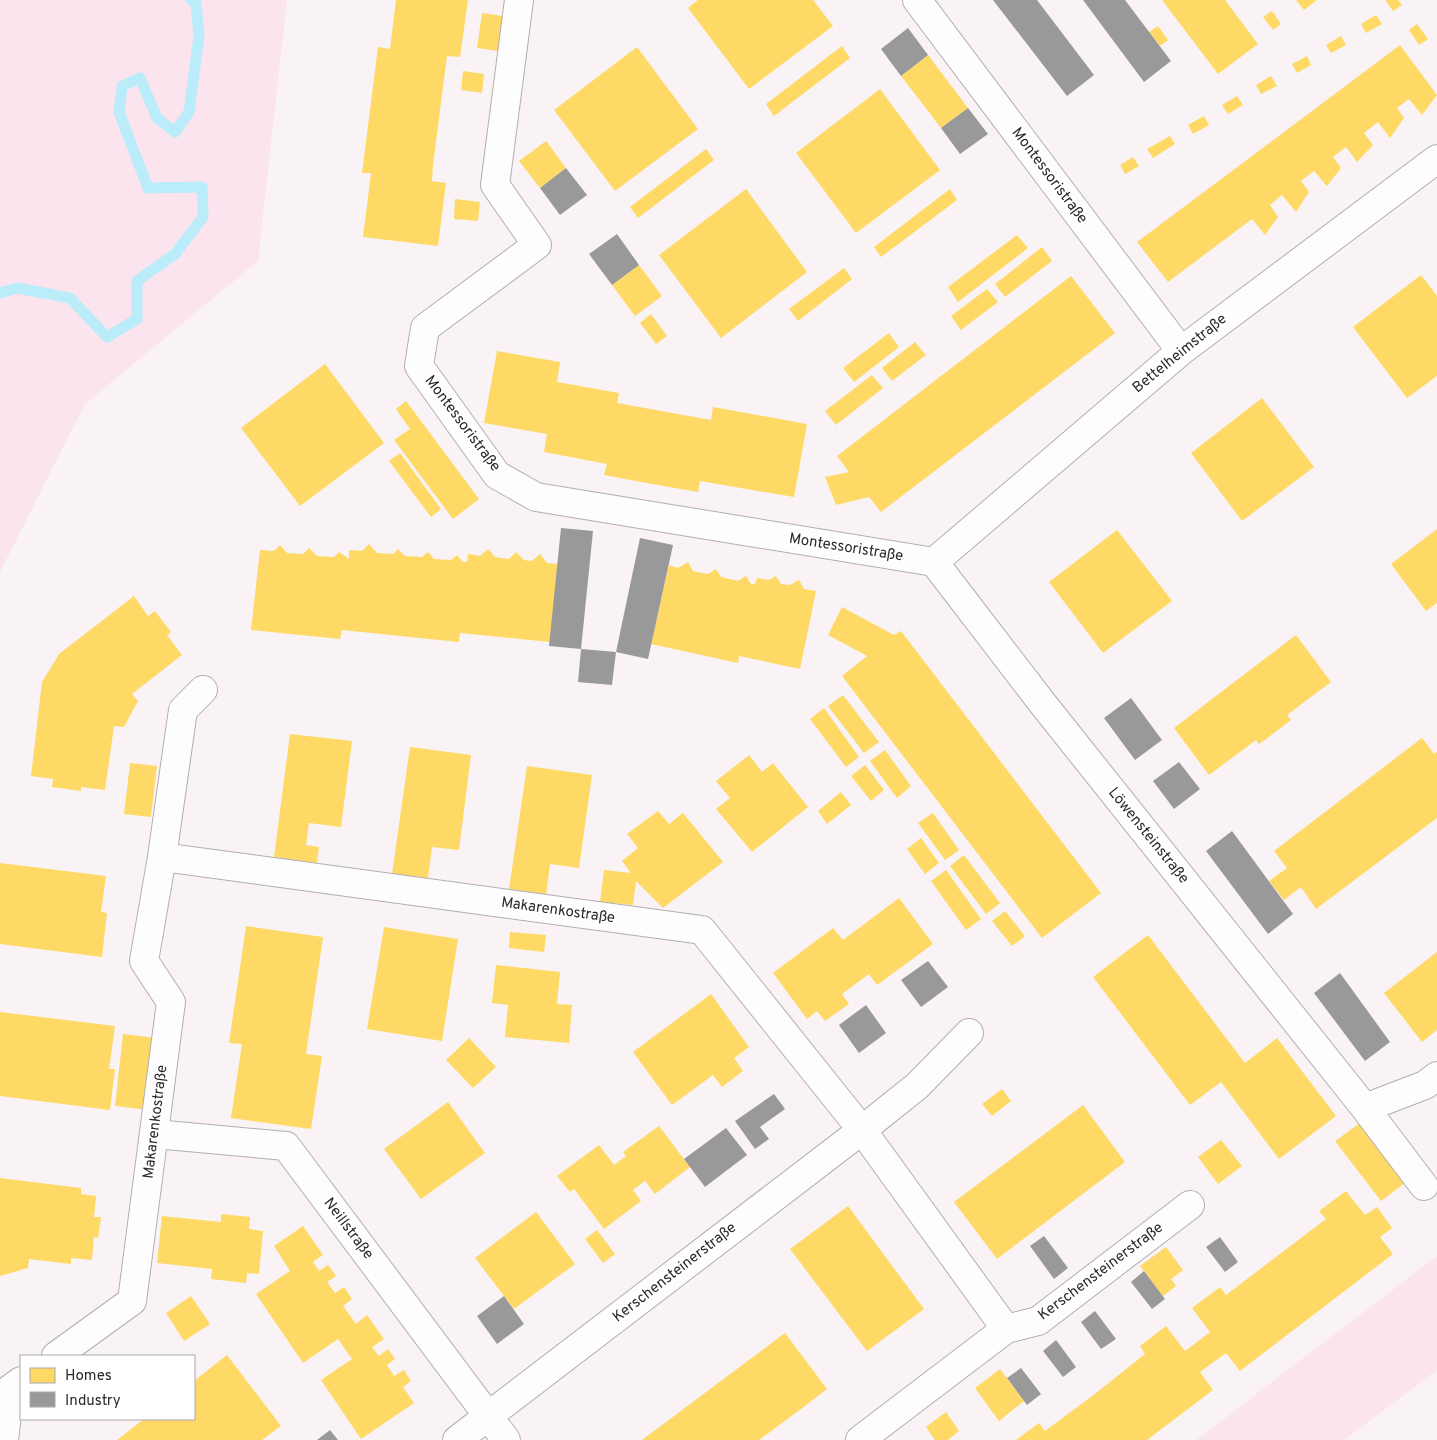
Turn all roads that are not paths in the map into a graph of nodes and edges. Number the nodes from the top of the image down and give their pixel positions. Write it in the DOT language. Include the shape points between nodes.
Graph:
graph roads {
  1 [pos="519,0"];
  2 [pos="917,0"];
  3 [pos="1437,159"];
  4 [pos="1180,351"];
  5 [pos="934,562"];
  6 [pos="203,690"];
  7 [pos="162,858"];
  8 [pos="969,1033"];
  9 [pos="1437,1076"];
  10 [pos="1364,1108"];
  11 [pos="862,1130"];
  12 [pos="155,1134"];
  13 [pos="1424,1186"];
  14 [pos="1190,1204"];
  15 [pos="1006,1329"];
  16 [pos="57,1355"];
  17 [pos="20,1382"];
  18 [pos="489,1417"];
  19 [pos="4,1440"];
  20 [pos="457,1440"];
  21 [pos="506,1440"];
  22 [pos="860,1440"];
  1 -- 5 [label="street, Montessoristraße" via="494,185 537,245 425,328 419,366 497,475 536,497"];
  2 -- 4 [label="street, Montessoristraße"];
  3 -- 4 [label="street, Bettelheimstraße"];
  4 -- 5 [label="street, Bettelheimstraße"];
  5 -- 10 [label="street, Löwensteinstraße" via="1059,725"];
  6 -- 7 [label="street, Makarenkostraße" via="182,710"];
  7 -- 11 [label="street, Makarenkostraße" via="702,930"];
  7 -- 12 [label="street, Makarenkostraße" via="144,960 171,1002"];
  8 -- 11 [label="street, Kerschensteinerstraße" via="917,1086"];
  9 -- 10 [label="street" via="1425,1085"];
  10 -- 13 [label="street, Löwensteinstraße"];
  11 -- 15 [label="street"];
  11 -- 18 [label="street, Kerschensteinerstraße"];
  12 -- 16 [label="street, Makarenkostraße" via="132,1301"];
  12 -- 18 [label="street, Neillstraße" via="286,1146"];
  14 -- 15 [label="street, Kerschensteinerstraße" via="1038,1321"];
  15 -- 22 [label="street, Kerschensteinerstraße"];
  17 -- 19 [label="street" via="10,1389"];
  18 -- 20 [label="street, Kerschensteinerstraße"];
  18 -- 21 [label="street"];
}
